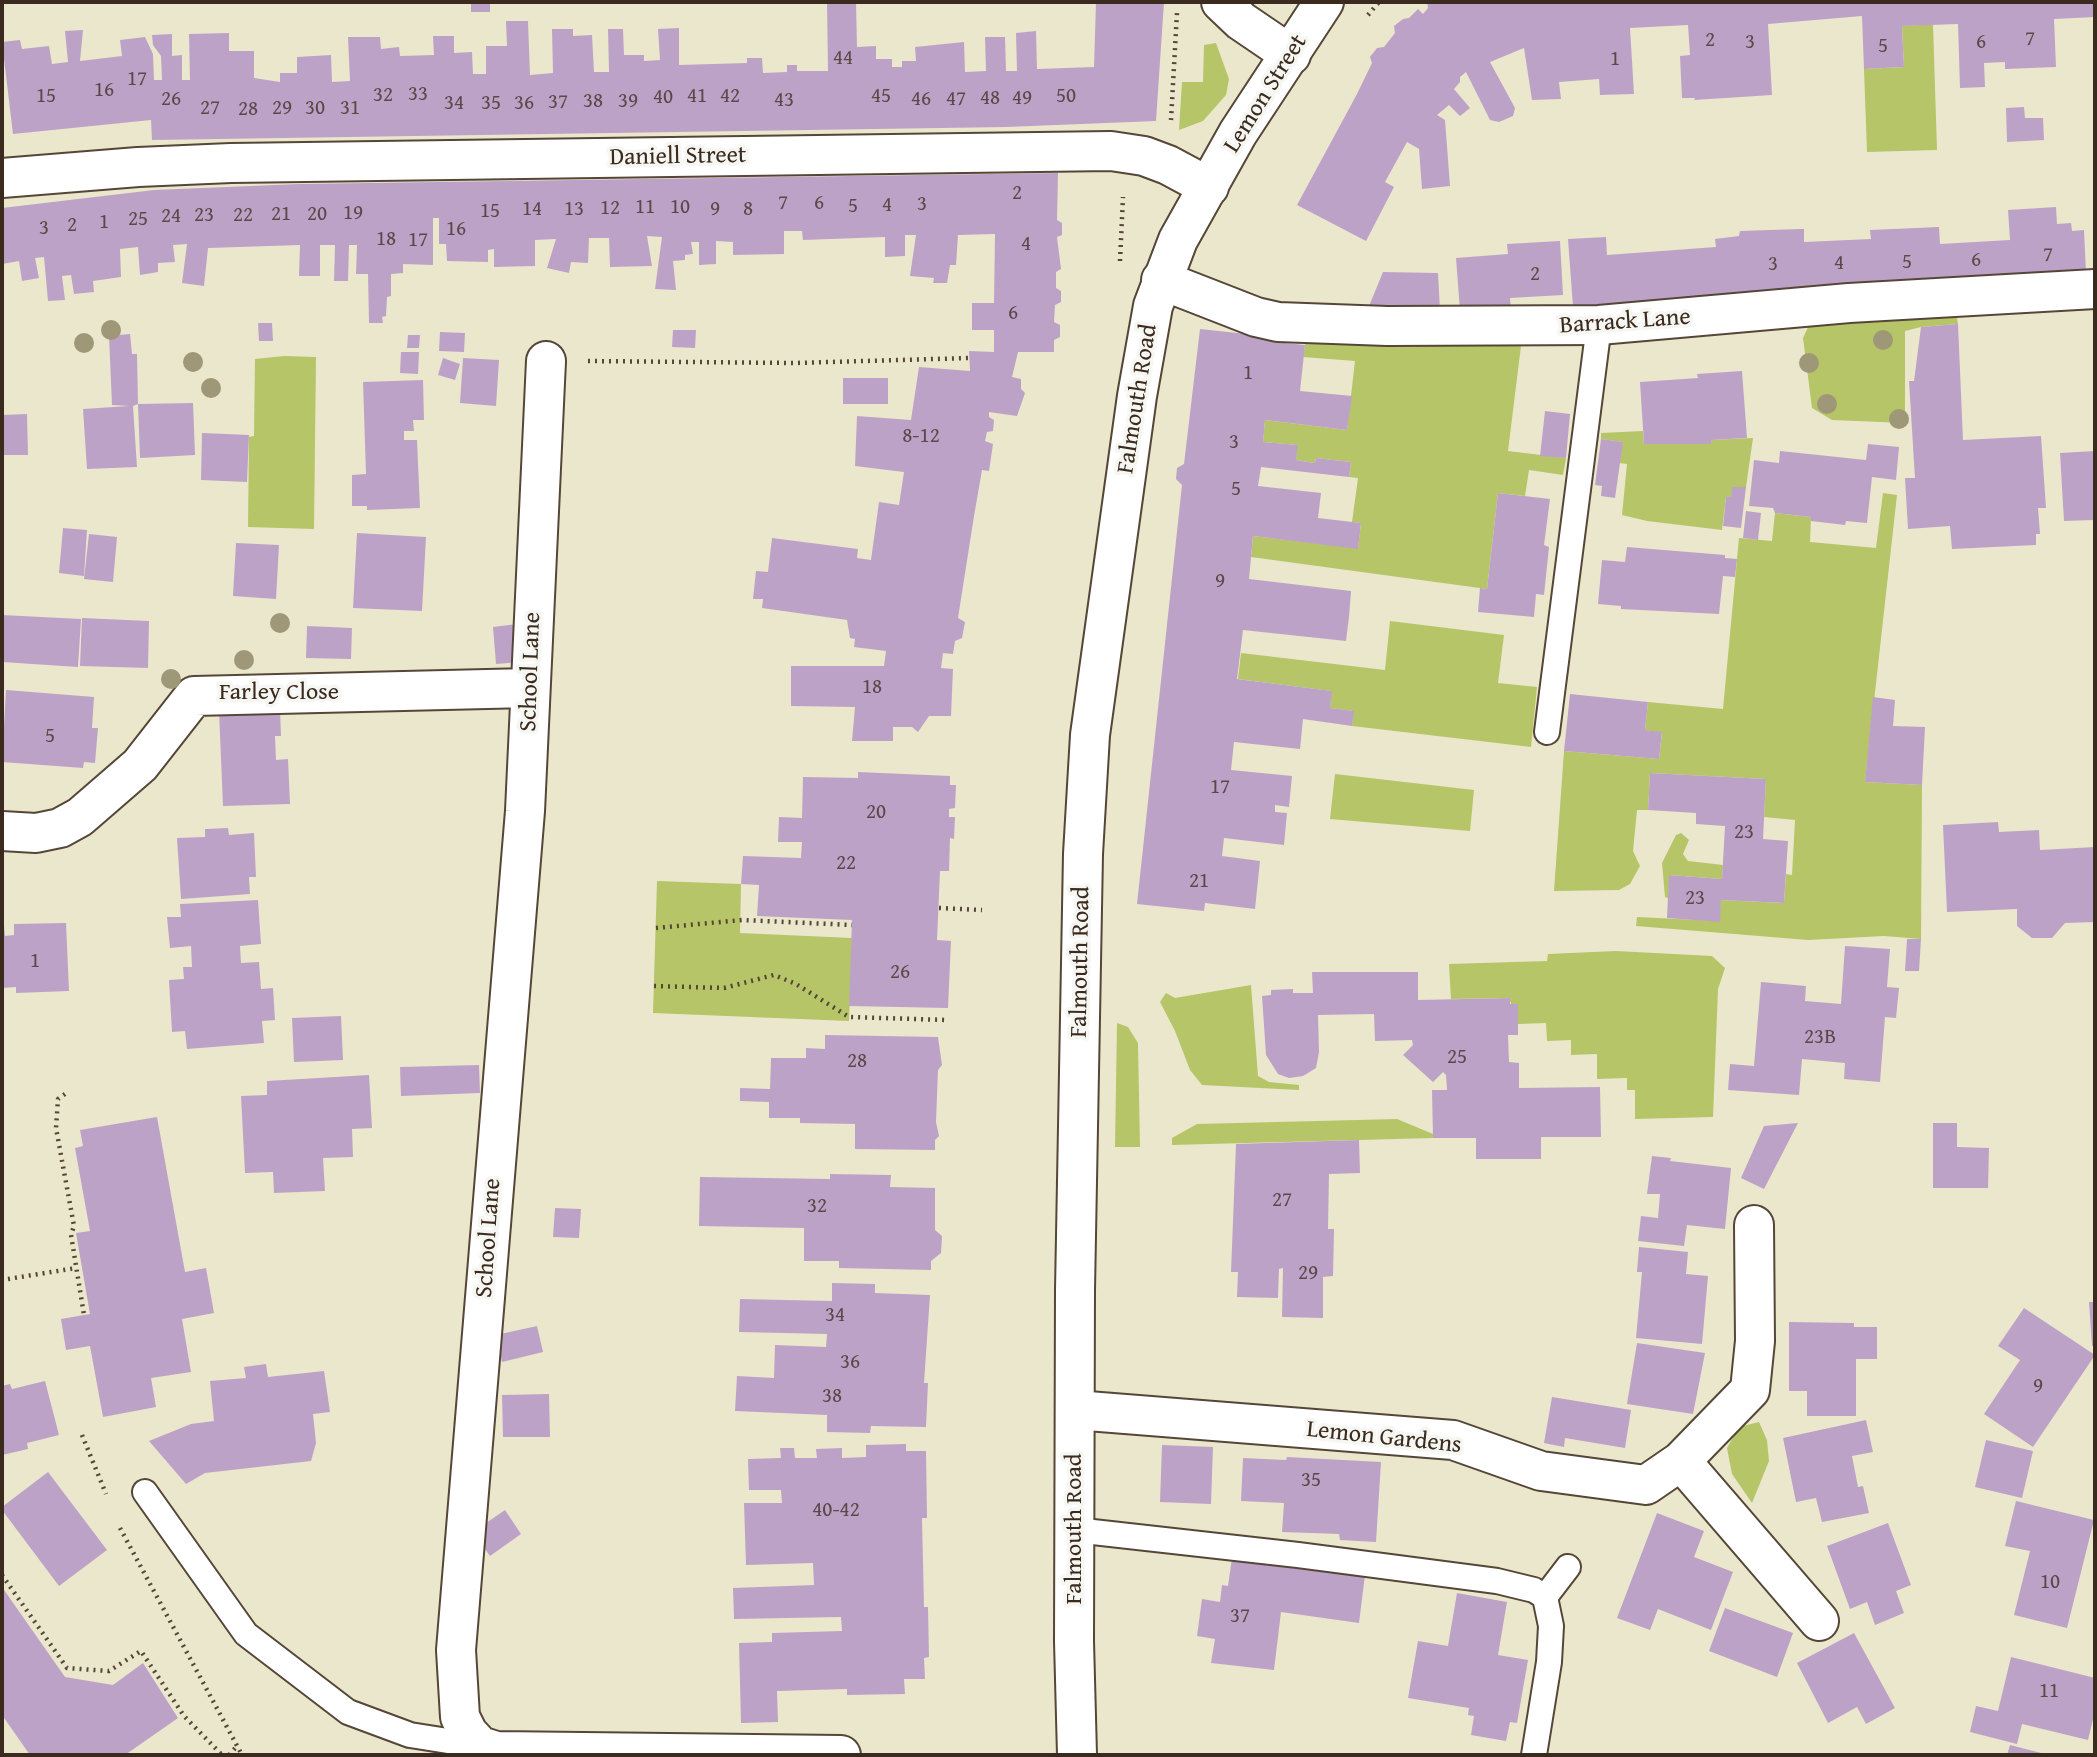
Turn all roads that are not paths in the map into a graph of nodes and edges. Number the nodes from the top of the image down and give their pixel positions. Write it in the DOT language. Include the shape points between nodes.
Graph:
graph roads {
  1 [pos="1222,2"];
  2 [pos="1324,2"];
  3 [pos="1291,55"];
  4 [pos="2,178"];
  5 [pos="1209,187"];
  6 [pos="1161,280"];
  7 [pos="2095,289"];
  8 [pos="1599,325"];
  9 [pos="545,361"];
  10 [pos="529,688"];
  11 [pos="1547,732"];
  12 [pos="2,831"];
  13 [pos="1754,1225"];
  14 [pos="1075,1410"];
  15 [pos="1681,1461"];
  16 [pos="145,1492"];
  17 [pos="1074,1530"];
  18 [pos="1568,1567"];
  19 [pos="1545,1597"];
  20 [pos="1819,1620"];
  21 [pos="480,1746"];
  22 [pos="841,1755"];
  23 [pos="1077,1755"];
  24 [pos="1534,1755"];
  1 -- 3 [label="street"];
  2 -- 3 [label="street, Lemon Street"];
  3 -- 5 [label="street, Lemon Street" via="1238,132"];
  4 -- 5 [label="street, Daniell Street" via="138,167 379,160 1111,151 1144,156"];
  5 -- 6 [label="street, Falmouth Road"];
  6 -- 8 [label="street, Barrack Lane" via="1256,317 1278,321"];
  6 -- 14 [label="street, Falmouth Road" via="1146,335 1090,735 1079,975"];
  7 -- 8 [label="street, Barrack Lane" via="1849,303"];
  8 -- 11 [label="lane"];
  9 -- 10 [label="street, School Lane"];
  10 -- 12 [label="street, Farley Close" via="194,696 140,765 80,817 60,828"];
  10 -- 21 [label="street, School Lane" via="525,811 456,1650 460,1717"];
  13 -- 15 [label="street, Lemon Gardens" via="1755,1341 1750,1390"];
  14 -- 15 [label="street, Lemon Gardens" via="1452,1440 1541,1471 1646,1485"];
  14 -- 17 [label="street, Falmouth Road"];
  15 -- 20 [label="street"];
  16 -- 21 [label="lane" via="246,1634 348,1712 410,1735"];
  17 -- 19 [label="lane" via="1497,1581"];
  17 -- 23 [label="street, Falmouth Road"];
  18 -- 19 [label="lane"];
  19 -- 24 [label="lane" via="1551,1642"];
  21 -- 22 [label="street" via="496,1751"];
}
